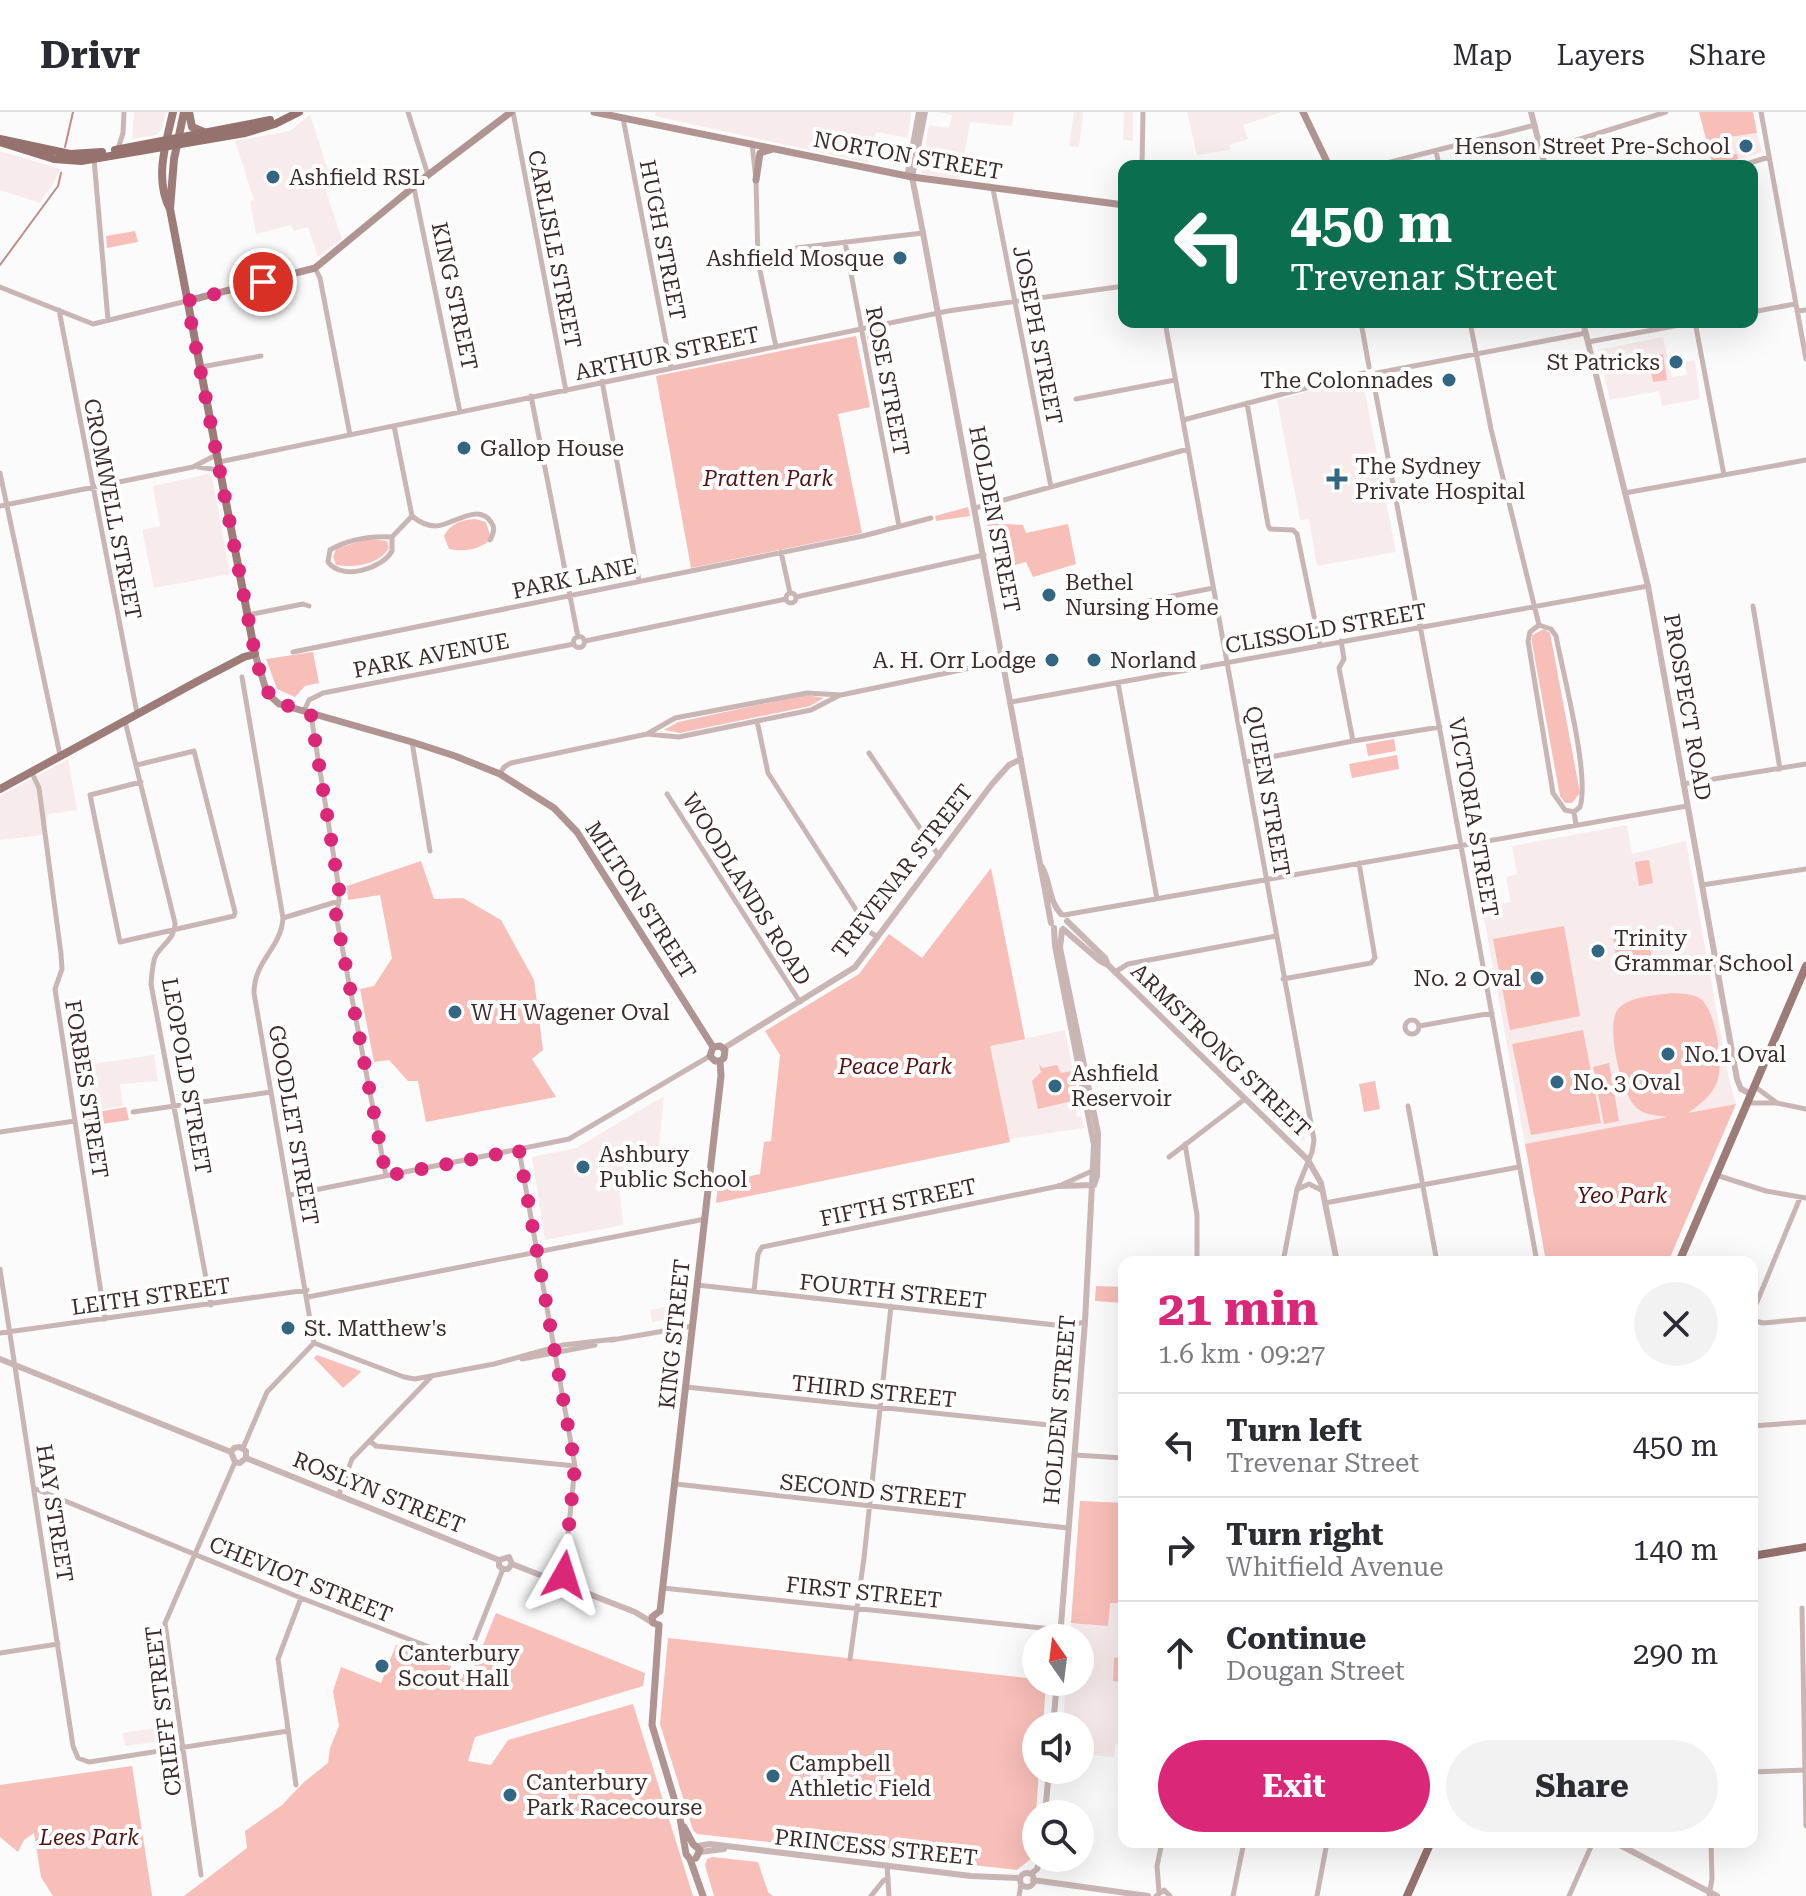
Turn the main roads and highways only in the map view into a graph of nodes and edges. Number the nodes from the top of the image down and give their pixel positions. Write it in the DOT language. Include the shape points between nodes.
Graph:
graph roads {
  1 [pos="173,112"];
  2 [pos="187,112"];
  3 [pos="290,112"];
  4 [pos="299,112"];
  5 [pos="512,112"];
  6 [pos="594,112"];
  7 [pos="1303,112"];
  8 [pos="208,133"];
  9 [pos="0,140"];
  10 [pos="177,141"];
  11 [pos="167,143"];
  12 [pos="776,148"];
  13 [pos="94,156"];
  14 [pos="1326,160"];
  15 [pos="756,180"];
  16 [pos="1118,204"];
  17 [pos="170,209"];
  18 [pos="187,301"];
  19 [pos="255,654"];
  20 [pos="0,789"];
  21 [pos="1806,966"];
  22 [pos="713,1047"];
  23 [pos="720,1061"];
  24 [pos="1682,1256"];
  25 [pos="1806,1547"];
  26 [pos="1758,1555"];
  27 [pos="1428,1848"];
  28 [pos="703,1896"];
  29 [pos="1407,1896"];
  1 -- 11 [label="main road, MILTON STREET"];
  2 -- 8 [label="main road" via="192,127"];
  2 -- 10 [label="main road, MILTON STREET"];
  3 -- 8 [label="highway"];
  4 -- 10 [label="highway" via="261,129"];
  5 -- 18 [label="main road" via="315,268"];
  6 -- 12 [label="main road, NORTON STREET"];
  7 -- 14 [label="main road"];
  8 -- 10 [label="highway"];
  9 -- 13 [label="highway" via="54,159"];
  10 -- 11 [label="highway"];
  10 -- 17 [label="main road, MILTON STREET"];
  11 -- 13 [label="highway"];
  11 -- 13 [label="highway"];
  11 -- 17 [label="main road, MILTON STREET" via="163,182"];
  12 -- 15 [label="main road" via="760,153"];
  12 -- 16 [label="main road, NORTON STREET" via="912,177"];
  17 -- 18 [label="main road, MILTON STREET"];
  18 -- 19 [label="main road, MILTON STREET"];
  19 -- 20 [label="main road"];
  19 -- 22 [label="main road, MILTON STREET" via="271,699 500,774 569,821"];
  21 -- 24 [label="main road"];
  22 -- 23 [label="main road" via="710,1056"];
  22 -- 23 [label="main road" via="724,1048"];
  23 -- 28 [label="main road, KING STREET" via="676,1484 656,1618 651,1718"];
  25 -- 26 [label="highway"];
  27 -- 29 [label="highway"];
}
